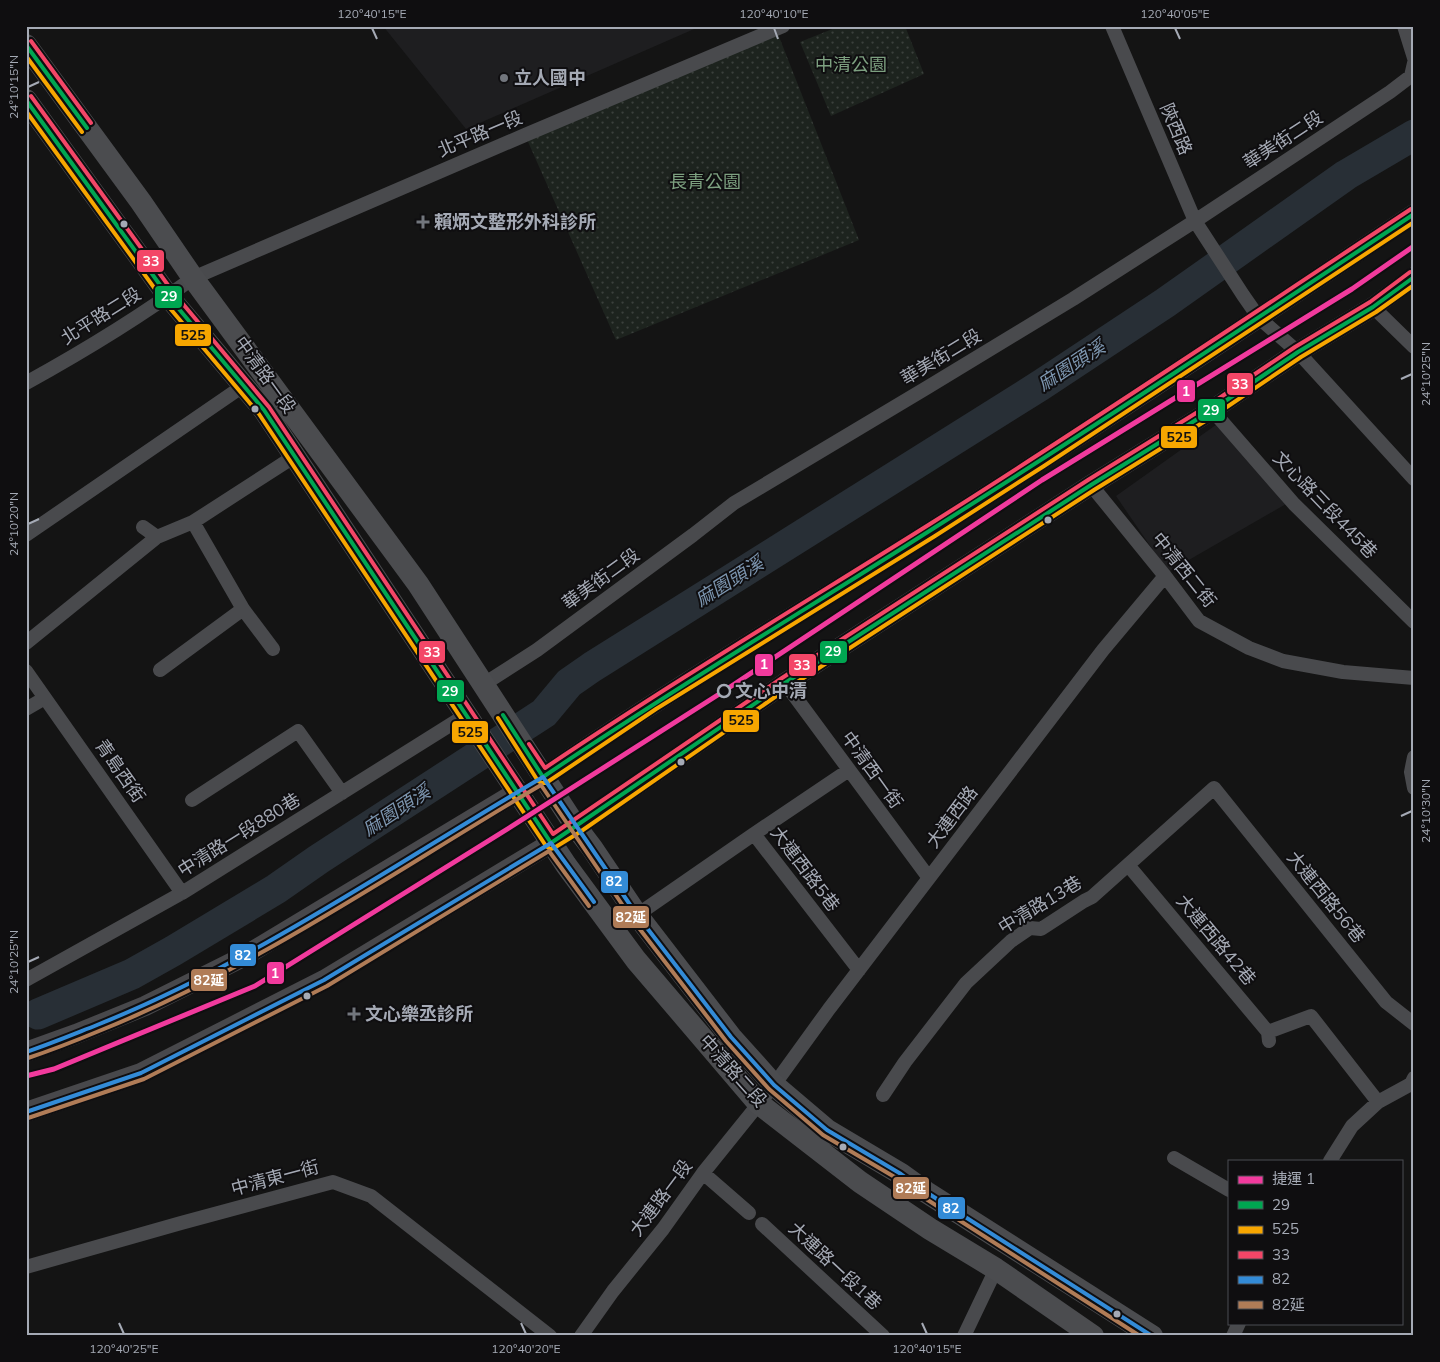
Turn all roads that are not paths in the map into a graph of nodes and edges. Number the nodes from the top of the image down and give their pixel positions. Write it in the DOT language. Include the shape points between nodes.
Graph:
graph roads {
  1 [pos="784,26"];
  2 [pos="1112,26"];
  3 [pos="1404,26"];
  4 [pos="26,45"];
  5 [pos="1414,58"];
  6 [pos="1414,63"];
  7 [pos="26,100"];
  8 [pos="1414,214"];
  9 [pos="1195,221"];
  10 [pos="1414,277"];
  11 [pos="193,278"];
  12 [pos="168,296"];
  13 [pos="1373,307"];
  14 [pos="1258,318"];
  15 [pos="1414,347"];
  16 [pos="1298,352"];
  17 [pos="26,383"];
  18 [pos="243,386"];
  19 [pos="1212,410"];
  20 [pos="295,456"];
  21 [pos="1414,480"];
  22 [pos="1091,485"];
  23 [pos="193,522"];
  24 [pos="143,527"];
  25 [pos="26,535"];
  26 [pos="157,537"];
  27 [pos="1165,576"];
  28 [pos="243,609"];
  29 [pos="1414,622"];
  30 [pos="26,643"];
  31 [pos="273,649"];
  32 [pos="160,670"];
  33 [pos="26,672"];
  34 [pos="1414,678"];
  35 [pos="785,683"];
  36 [pos="484,684"];
  37 [pos="45,698"];
  38 [pos="26,709"];
  39 [pos="469,720"];
  40 [pos="524,747"];
  41 [pos="1414,758"];
  42 [pos="498,762"];
  43 [pos="849,770"];
  44 [pos="543,777"];
  45 [pos="1214,788"];
  46 [pos="1414,788"];
  47 [pos="517,792"];
  48 [pos="342,793"];
  49 [pos="192,800"];
  50 [pos="576,827"];
  51 [pos="754,834"];
  52 [pos="551,842"];
  53 [pos="1128,865"];
  54 [pos="929,878"];
  55 [pos="182,893"];
  56 [pos="636,915"];
  57 [pos="859,970"];
  58 [pos="26,980"];
  59 [pos="1414,1024"];
  60 [pos="26,1052"];
  61 [pos="1413,1083"];
  62 [pos="774,1085"];
  63 [pos="883,1095"];
  64 [pos="1378,1102"];
  65 [pos="758,1103"];
  66 [pos="26,1112"];
  67 [pos="1174,1158"];
  68 [pos="1331,1160"];
  69 [pos="703,1174"];
  70 [pos="1228,1189"];
  71 [pos="749,1213"];
  72 [pos="762,1224"];
  73 [pos="26,1267"];
  74 [pos="996,1270"];
  75 [pos="1239,1324"];
  76 [pos="550,1336"];
  77 [pos="581,1336"];
  78 [pos="883,1336"];
  79 [pos="964,1336"];
  80 [pos="1093,1336"];
  81 [pos="1152,1336"];
  82 [pos="1233,1336"];
  1 -- 11 [label="street, 北平路一段"];
  2 -- 9 [label="street, 陝西路"];
  3 -- 5 [label="street"];
  4 -- 11 [label="main road, 中清路一段"];
  6 -- 9 [label="street, 華美街二段" via="1411,76 1390,92"];
  7 -- 12 [label="main road, 中清路一段"];
  8 -- 14 [label="main road"];
  9 -- 14 [label="street, 陝西路"];
  9 -- 36 [label="street, 華美街二段" via="1073,299 734,503 537,650"];
  10 -- 13 [label="main road"];
  11 -- 12 [label="street, 北平路二段"];
  11 -- 36 [label="main road, 中清路一段" via="418,584"];
  12 -- 17 [label="street, 北平路二段"];
  12 -- 18 [label="main road, 中清路一段"];
  13 -- 15 [label="street"];
  13 -- 16 [label="main road"];
  14 -- 16 [label="street"];
  14 -- 44 [label="main road" via="986,496"];
  16 -- 19 [label="main road"];
  16 -- 21 [label="street"];
  18 -- 20 [label="main road, 中清路一段" via="264,410"];
  18 -- 25 [label="street"];
  19 -- 22 [label="main road"];
  19 -- 29 [label="street, 文心路三段445巷" via="1294,504"];
  20 -- 23 [label="street"];
  20 -- 39 [label="main road, 中清路一段"];
  22 -- 27 [label="street, 中清西二街"];
  22 -- 35 [label="main road"];
  23 -- 26 [label="street"];
  23 -- 28 [label="street"];
  24 -- 26 [label="street"];
  26 -- 30 [label="street"];
  27 -- 34 [label="street, 中清西二街" via="1199,621 1249,648 1283,661 1343,672"];
  27 -- 54 [label="street, 大連西路" via="1103,650"];
  28 -- 31 [label="street"];
  28 -- 32 [label="street"];
  33 -- 37 [label="street, 青島西街"];
  35 -- 43 [label="street, 中清西一街"];
  35 -- 50 [label="main road"];
  36 -- 40 [label="main road, 中清路一段"];
  37 -- 38 [label="street"];
  37 -- 55 [label="street, 青島西街"];
  39 -- 42 [label="main road, 中清路一段"];
  39 -- 48 [label="street, 中清路一段880巷"];
  40 -- 44 [label="main road, 中清路二段"];
  41 -- 46 [label="street" via="1411,772"];
  42 -- 47 [label="main road, 中清路二段"];
  43 -- 51 [label="street, 大連西路5巷"];
  43 -- 54 [label="street, 中清西一街"];
  44 -- 47 [label="main road"];
  44 -- 50 [label="main road, 中清路二段"];
  45 -- 53 [label="street, 中清路13巷"];
  45 -- 59 [label="street, 大連西路56巷" via="1386,1002"];
  47 -- 52 [label="main road, 中清路二段"];
  47 -- 60 [label="main road" via="243,957 145,1006"];
  48 -- 49 [label="street" via="298,731"];
  48 -- 55 [label="street, 中清路一段880巷"];
  50 -- 52 [label="main road"];
  50 -- 56 [label="main road, 中清路二段"];
  51 -- 56 [label="street"];
  51 -- 57 [label="street, 大連西路5巷"];
  52 -- 65 [label="main road, 中清路二段" via="636,960"];
  52 -- 66 [label="main road" via="324,980 141,1072"];
  53 -- 63 [label="street, 中清路13巷" via="1092,897 1041,929 1030,928 1011,941 966,983"];
  53 -- 64 [label="street, 大連西路42巷" via="1268,1036 1311,1016"];
  54 -- 57 [label="street, 大連西路"];
  55 -- 58 [label="street, 中清路一段880巷"];
  56 -- 62 [label="main road, 中清路二段" via="731,1036"];
  57 -- 62 [label="street, 大連西路"];
  61 -- 64 [label="street"];
  62 -- 65 [label="street, 大連路一段"];
  62 -- 81 [label="main road, 中清路二段" via="827,1130"];
  64 -- 68 [label="street" via="1352,1126"];
  65 -- 69 [label="street, 大連路一段"];
  65 -- 74 [label="main road, 中清路二段" via="860,1182"];
  67 -- 70 [label="street"];
  69 -- 71 [label="street"];
  69 -- 77 [label="street, 大連路一段"];
  72 -- 78 [label="street, 大連路一段1巷"];
  73 -- 76 [label="street, 中清東一街" via="333,1182 371,1196"];
  74 -- 79 [label="street"];
  74 -- 80 [label="main road, 中清路二段"];
  75 -- 82 [label="street"];
}
